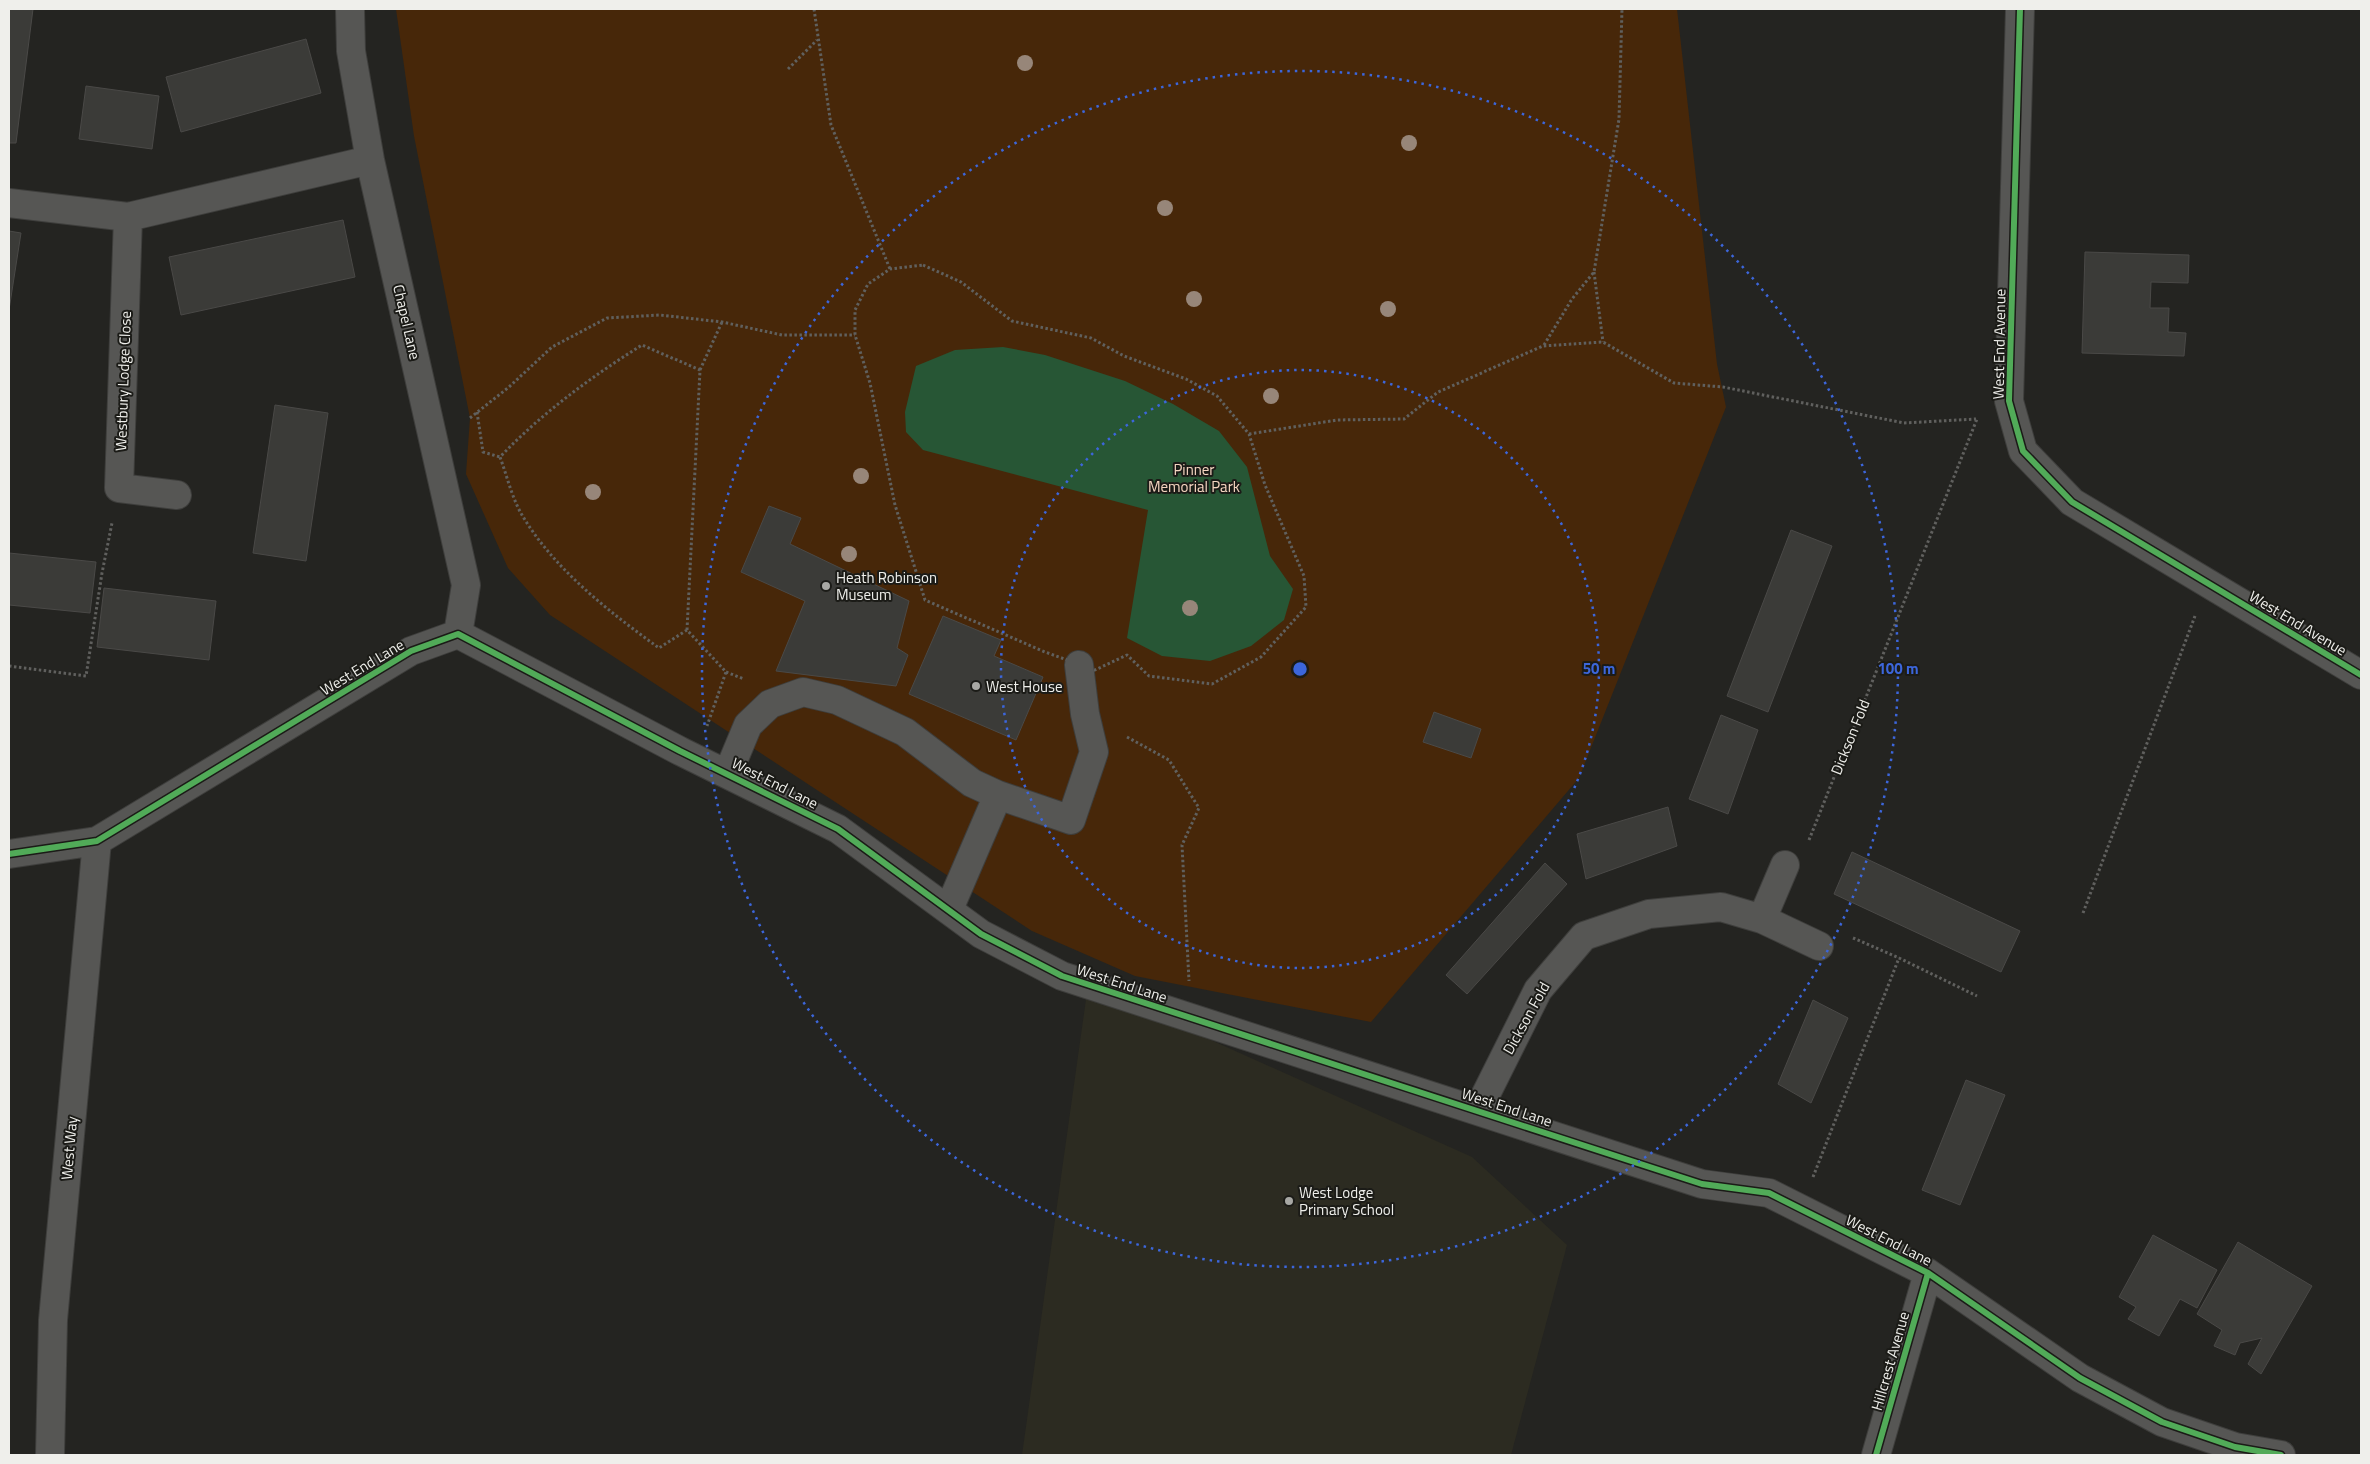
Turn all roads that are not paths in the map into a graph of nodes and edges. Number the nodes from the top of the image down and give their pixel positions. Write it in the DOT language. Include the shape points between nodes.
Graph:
graph roads {
  1 [pos="350,9"];
  2 [pos="2020,9"];
  3 [pos="370,160"];
  4 [pos="9,203"];
  5 [pos="128,217"];
  6 [pos="177,495"];
  7 [pos="458,634"];
  8 [pos="1079,665"];
  9 [pos="2361,675"];
  10 [pos="728,773"];
  11 [pos="998,795"];
  12 [pos="97,841"];
  13 [pos="9,854"];
  14 [pos="1786,865"];
  15 [pos="949,909"];
  16 [pos="1762,919"];
  17 [pos="1819,946"];
  18 [pos="1478,1110"];
  19 [pos="1928,1273"];
  20 [pos="50,1455"];
  21 [pos="1876,1455"];
  22 [pos="2281,1455"];
  1 -- 3 [label="street, Chapel Lane" via="351,51"];
  2 -- 9 [label="street, West End Avenue" via="2008,401 2023,451 2072,502"];
  3 -- 5 [label="street"];
  3 -- 7 [label="street, Chapel Lane" via="466,584"];
  4 -- 5 [label="street"];
  5 -- 6 [label="street, Westbury Lodge Close" via="119,488"];
  7 -- 10 [label="street, West End Lane"];
  7 -- 12 [label="street, West End Lane" via="411,651"];
  8 -- 11 [label="street" via="1084,714 1094,752 1070,820"];
  10 -- 11 [label="street" via="748,725 770,704 803,692 837,700 905,732 972,783"];
  10 -- 15 [label="street, West End Lane" via="838,829"];
  11 -- 15 [label="street"];
  12 -- 13 [label="street, West End Lane"];
  12 -- 20 [label="street, West Way" via="53,1320"];
  14 -- 16 [label="street"];
  15 -- 18 [label="street, West End Lane" via="981,934 1062,976"];
  16 -- 17 [label="street, Dickson Fold"];
  16 -- 18 [label="street, Dickson Fold" via="1721,907 1649,914 1584,936 1538,990"];
  18 -- 19 [label="street, West End Lane" via="1702,1184 1769,1192"];
  19 -- 21 [label="street, Hillcrest Avenue"];
  19 -- 22 [label="street, West End Lane" via="2080,1378 2162,1422 2236,1447"];
}
